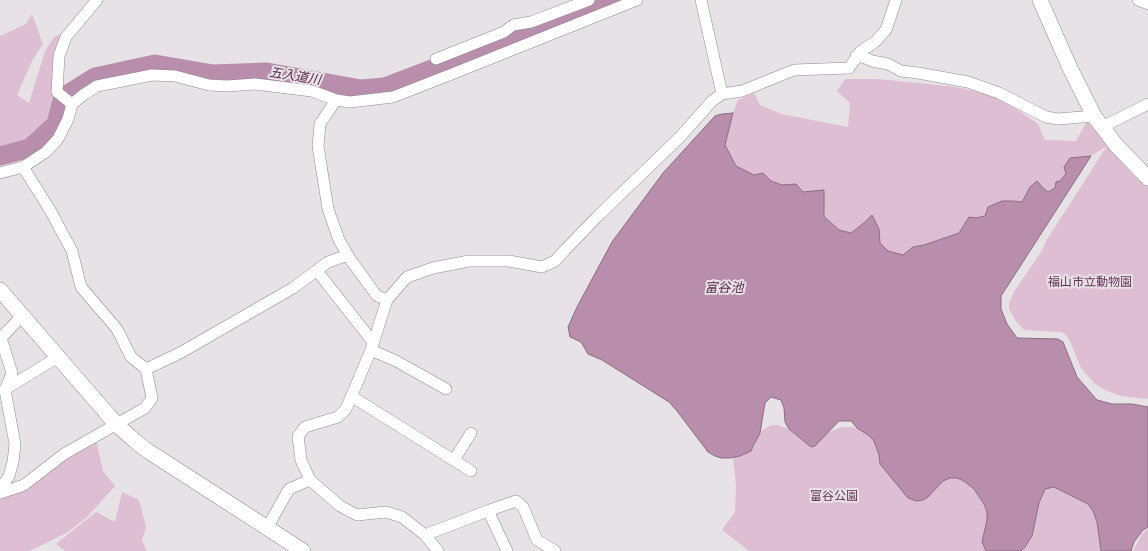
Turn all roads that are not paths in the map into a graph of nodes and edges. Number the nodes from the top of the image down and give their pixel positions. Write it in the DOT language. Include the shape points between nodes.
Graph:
graph roads {
  1 [pos="97,0"];
  2 [pos="589,0"];
  3 [pos="637,0"];
  4 [pos="701,0"];
  5 [pos="896,0"];
  6 [pos="1040,0"];
  7 [pos="1138,0"];
  8 [pos="572,3"];
  9 [pos="1148,4"];
  10 [pos="579,23"];
  11 [pos="856,56"];
  12 [pos="436,59"];
  13 [pos="722,94"];
  14 [pos="336,100"];
  15 [pos="72,104"];
  16 [pos="1148,104"];
  17 [pos="1098,122"];
  18 [pos="23,167"];
  19 [pos="0,173"];
  20 [pos="1148,178"];
  21 [pos="348,255"];
  22 [pos="317,271"];
  23 [pos="0,290"];
  24 [pos="387,300"];
  25 [pos="22,316"];
  26 [pos="372,346"];
  27 [pos="58,357"];
  28 [pos="146,369"];
  29 [pos="446,389"];
  30 [pos="3,391"];
  31 [pos="351,396"];
  32 [pos="116,424"];
  33 [pos="471,433"];
  34 [pos="454,460"];
  35 [pos="470,471"];
  36 [pos="310,480"];
  37 [pos="0,490"];
  38 [pos="0,493"];
  39 [pos="490,510"];
  40 [pos="267,528"];
  41 [pos="425,535"];
  42 [pos="303,551"];
  43 [pos="438,551"];
  44 [pos="508,551"];
  45 [pos="556,551"];
  1 -- 15 [label="street" via="66,36 59,56 57,92"];
  2 -- 8 [label="street"];
  3 -- 10 [label="street"];
  4 -- 13 [label="street"];
  5 -- 11 [label="street" via="886,30 876,42"];
  6 -- 17 [label="street" via="1070,68"];
  7 -- 9 [label="street"];
  8 -- 10 [label="street"];
  8 -- 12 [label="street" via="531,22 513,25 504,32"];
  10 -- 14 [label="street" via="393,96 350,102"];
  11 -- 13 [label="street" via="849,68 794,70 742,91"];
  11 -- 17 [label="street" via="888,64 901,71 968,82 999,93 1046,117"];
  13 -- 24 [label="street" via="712,101 680,137 555,261 542,267 509,261 469,261 433,268 407,278"];
  14 -- 15 [label="street" via="312,91 255,84 209,85 175,76 152,74 97,86"];
  14 -- 21 [label="street" via="320,124 318,146 328,209 339,240"];
  15 -- 18 [label="street" via="58,139 46,152"];
  16 -- 17 [label="street"];
  17 -- 20 [label="street"];
  18 -- 19 [label="street"];
  18 -- 28 [label="street" via="72,251 81,287 117,329 132,356"];
  21 -- 22 [label="street" via="328,262"];
  21 -- 24 [label="street" via="377,296"];
  22 -- 26 [label="street"];
  22 -- 28 [label="street" via="293,288 180,353"];
  23 -- 25 [label="street"];
  24 -- 26 [label="street"];
  25 -- 27 [label="street"];
  25 -- 30 [label="street" via="1,338 12,373"];
  26 -- 29 [label="street"];
  26 -- 31 [label="street"];
  27 -- 30 [label="street"];
  27 -- 32 [label="street"];
  28 -- 32 [label="street" via="152,398 145,408"];
  30 -- 37 [label="street" via="15,444 9,476"];
  31 -- 34 [label="street"];
  31 -- 36 [label="street" via="346,410 338,417 305,427 298,436 301,460"];
  32 -- 38 [label="street" via="64,454 24,485"];
  32 -- 40 [label="street" via="148,451"];
  33 -- 34 [label="street"];
  34 -- 35 [label="street"];
  36 -- 40 [label="street" via="289,489"];
  36 -- 41 [label="street" via="340,506 357,515 386,512 402,517"];
  39 -- 41 [label="street"];
  39 -- 44 [label="street"];
  39 -- 45 [label="street" via="516,501 523,507 537,540"];
  40 -- 42 [label="street"];
  41 -- 43 [label="street"];
}
